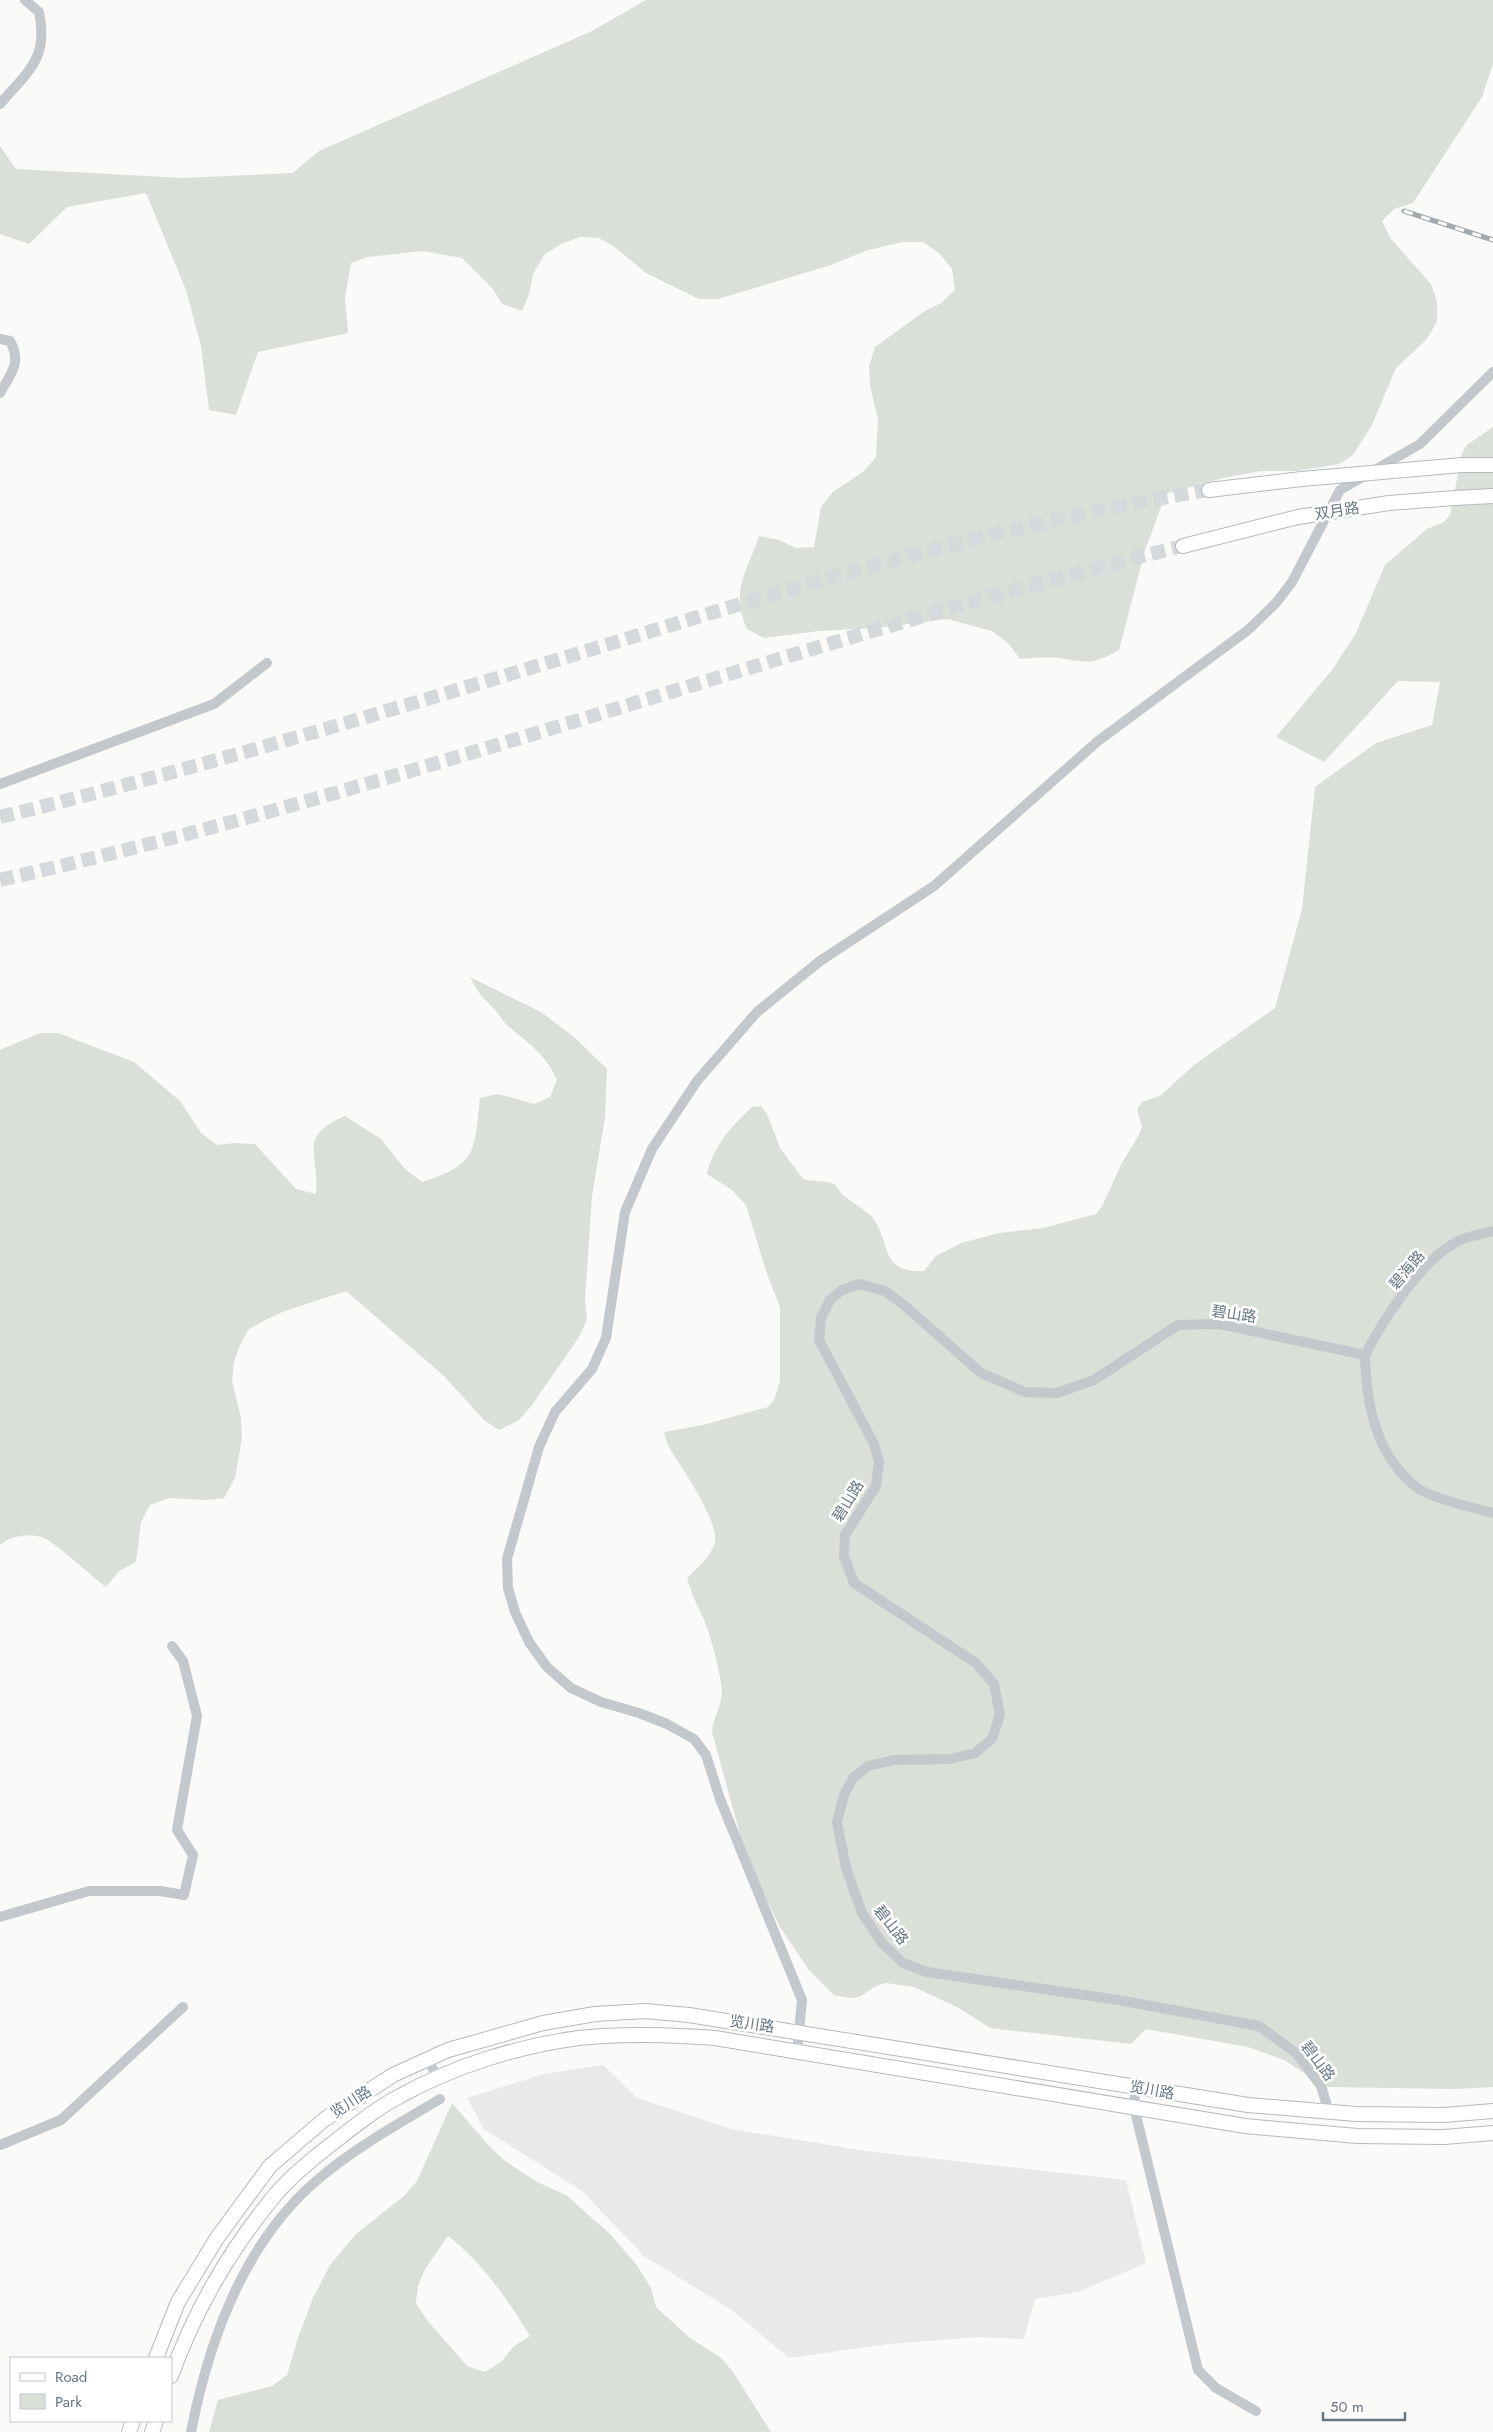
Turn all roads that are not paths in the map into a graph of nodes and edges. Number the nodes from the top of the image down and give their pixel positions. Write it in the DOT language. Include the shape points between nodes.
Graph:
graph roads {
  1 [pos="25,0"];
  2 [pos="0,104"];
  3 [pos="0,339"];
  4 [pos="1493,372"];
  5 [pos="0,393"];
  6 [pos="1493,465"];
  7 [pos="1209,490"];
  8 [pos="1493,496"];
  9 [pos="1183,546"];
  10 [pos="267,664"];
  11 [pos="0,784"];
  12 [pos="1493,1231"];
  13 [pos="1365,1355"];
  14 [pos="1493,1513"];
  15 [pos="172,1646"];
  16 [pos="0,1917"];
  17 [pos="183,2008"];
  18 [pos="799,2031"];
  19 [pos="797,2052"];
  20 [pos="428,2058"];
  21 [pos="437,2078"];
  22 [pos="1136,2087"];
  23 [pos="440,2099"];
  24 [pos="1134,2107"];
  25 [pos="1329,2112"];
  26 [pos="1493,2112"];
  27 [pos="1493,2134"];
  28 [pos="0,2145"];
  29 [pos="156,2357"];
  30 [pos="172,2373"];
  31 [pos="1256,2411"];
  32 [pos="191,2432"];
  1 -- 2 [label="street" via="39,12 42,42 37,60"];
  3 -- 5 [label="street" via="10,341 16,351 16,360"];
  4 -- 18 [label="street" via="1420,444 1340,490 1292,582 1248,630 1098,741 934,886 820,961 757,1012 692,1088 652,1149 625,1212 606,1338 592,1369 555,1412 539,1447 507,1559 508,1588 529,1642 547,1667 571,1688 601,1702 667,1724 694,1739 706,1755 720,1799 802,2000"];
  6 -- 7 [label="street, bridge" via="1302,479"];
  8 -- 9 [label="street, 双月路, bridge" via="1389,502 1298,517"];
  10 -- 11 [label="street" via="214,704"];
  12 -- 13 [label="street, 碧海路" via="1453,1243 1424,1268 1379,1328"];
  13 -- 14 [label="street" via="1372,1421 1388,1455 1401,1472 1420,1490"];
  13 -- 25 [label="street, 碧山路" via="1218,1324 1178,1324 1094,1380 1057,1393 1025,1392 981,1373 885,1291 859,1284 842,1290 830,1300 821,1318 819,1340 874,1444 879,1462 876,1486 845,1535 844,1556 854,1582 976,1663 994,1684 1000,1715 992,1739 975,1753 950,1759 894,1760 868,1766 853,1778 844,1795 837,1822 846,1868 862,1913 882,1943 903,1963 927,1972 1118,2000 1258,2026 1296,2053 1321,2086"];
  15 -- 16 [label="street" via="183,1661 197,1716 177,1830 193,1855 184,1895 89,1892"];
  17 -- 28 [label="street" via="61,2120"];
  18 -- 19 [label="street"];
  18 -- 20 [label="street, 览川路" via="644,2011 595,2014 543,2022"];
  18 -- 22 [label="street, 览川路"];
  19 -- 21 [label="street, 览川路" via="715,2038 630,2034 579,2038 539,2046 481,2061"];
  19 -- 24 [label="street, 览川路"];
  20 -- 21 [label="street"];
  20 -- 29 [label="street, 览川路" via="393,2075 325,2119 270,2166 217,2238 178,2302"];
  21 -- 30 [label="street, 览川路" via="399,2096 354,2126 276,2193 209,2289"];
  22 -- 24 [label="street"];
  22 -- 25 [label="street, 览川路" via="1248,2105"];
  23 -- 32 [label="street" via="321,2176 268,2235 241,2279 223,2320 201,2384"];
  24 -- 27 [label="street, 览川路" via="1245,2126 1357,2136"];
  24 -- 31 [label="street" via="1198,2370 1216,2388"];
  25 -- 26 [label="street, 览川路" via="1444,2115"];
}
